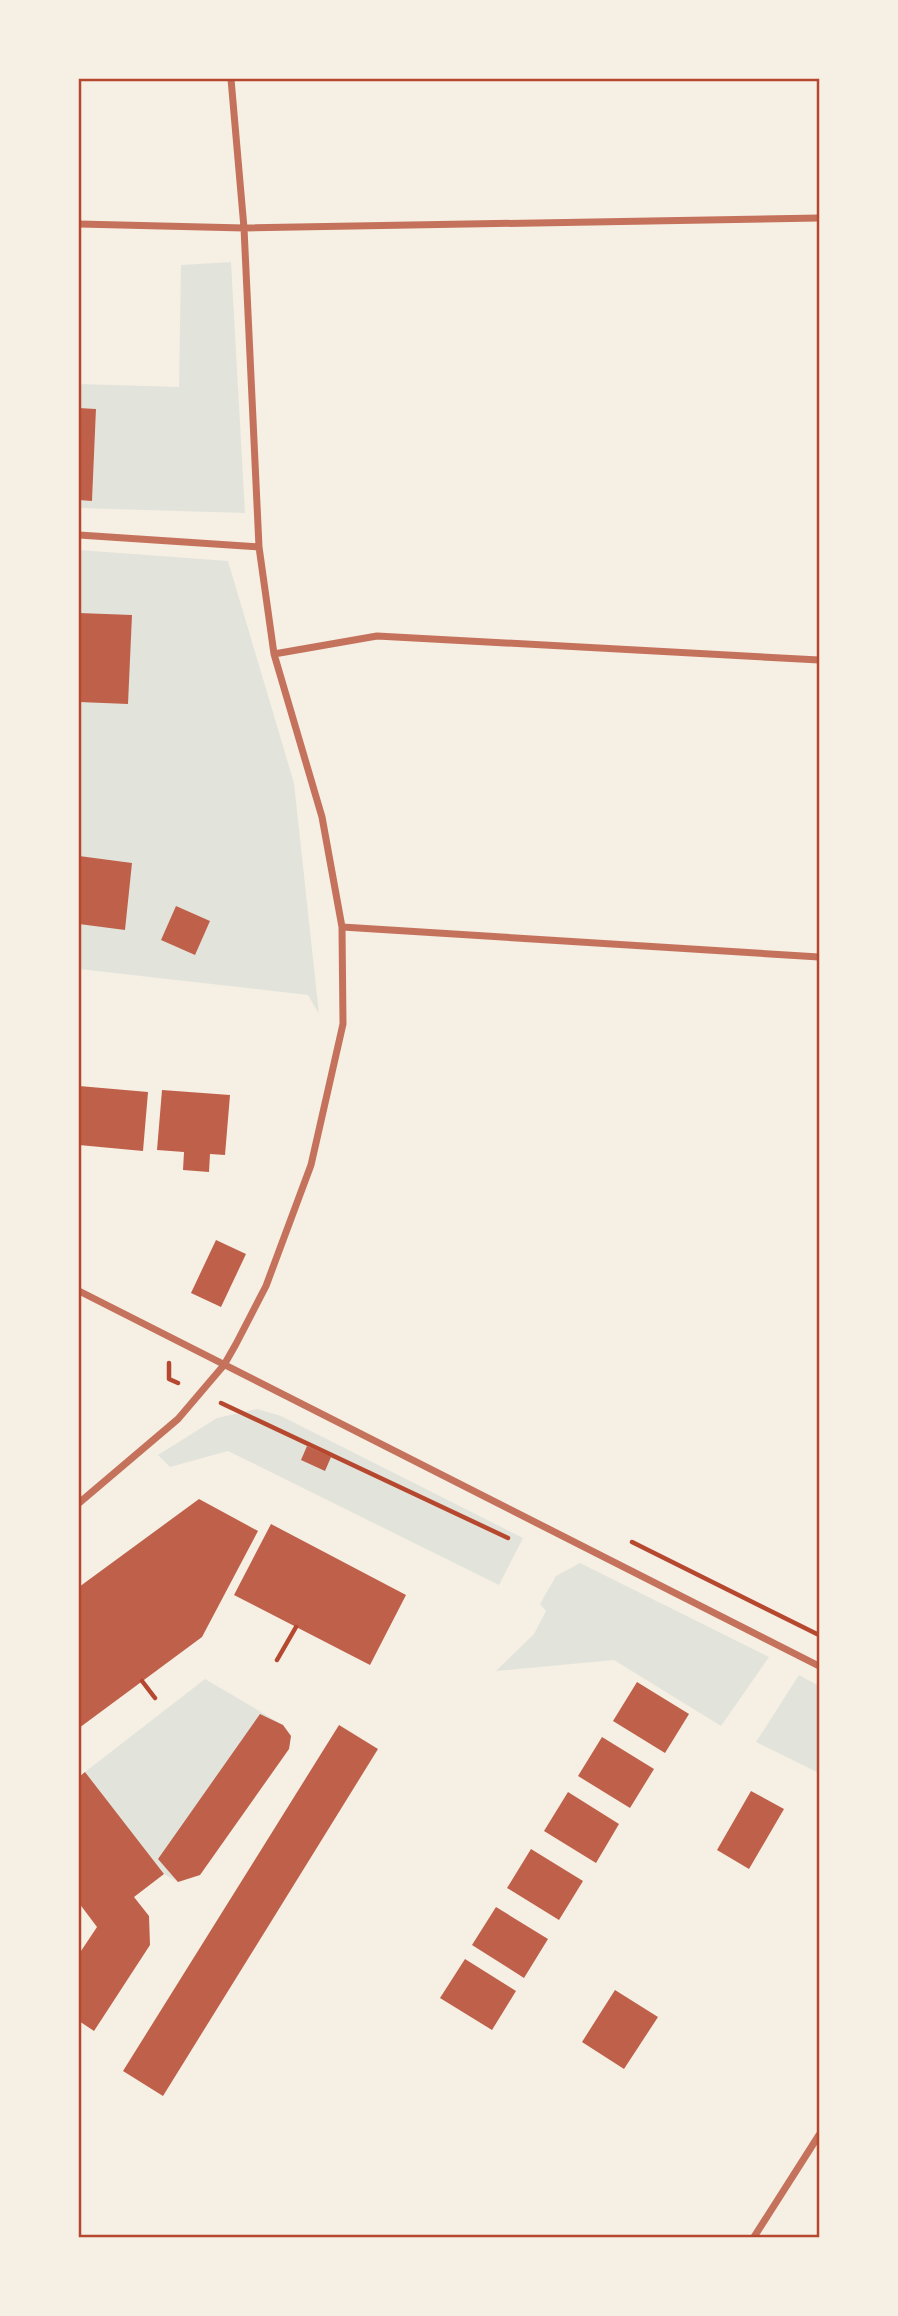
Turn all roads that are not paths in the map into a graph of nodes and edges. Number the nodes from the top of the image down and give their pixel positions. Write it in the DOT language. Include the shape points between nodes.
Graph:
graph roads {
  1 [pos="231,79"];
  2 [pos="819,218"];
  3 [pos="79,224"];
  4 [pos="244,228"];
  5 [pos="79,535"];
  6 [pos="259,547"];
  7 [pos="274,654"];
  8 [pos="819,660"];
  9 [pos="342,927"];
  10 [pos="819,957"];
  11 [pos="79,1291"];
  12 [pos="224,1365"];
  13 [pos="79,1503"];
  14 [pos="819,1666"];
  15 [pos="819,2135"];
  16 [pos="754,2237"];
  1 -- 4 [label="street"];
  2 -- 4 [label="street"];
  3 -- 4 [label="street"];
  4 -- 6 [label="street"];
  5 -- 6 [label="street"];
  6 -- 7 [label="street"];
  7 -- 8 [label="street" via="377,636"];
  7 -- 9 [label="street" via="322,817"];
  9 -- 10 [label="street"];
  9 -- 12 [label="street" via="343,1024 311,1165 266,1286"];
  11 -- 12 [label="street"];
  12 -- 13 [label="street" via="178,1419"];
  12 -- 14 [label="street"];
  15 -- 16 [label="street"];
}
